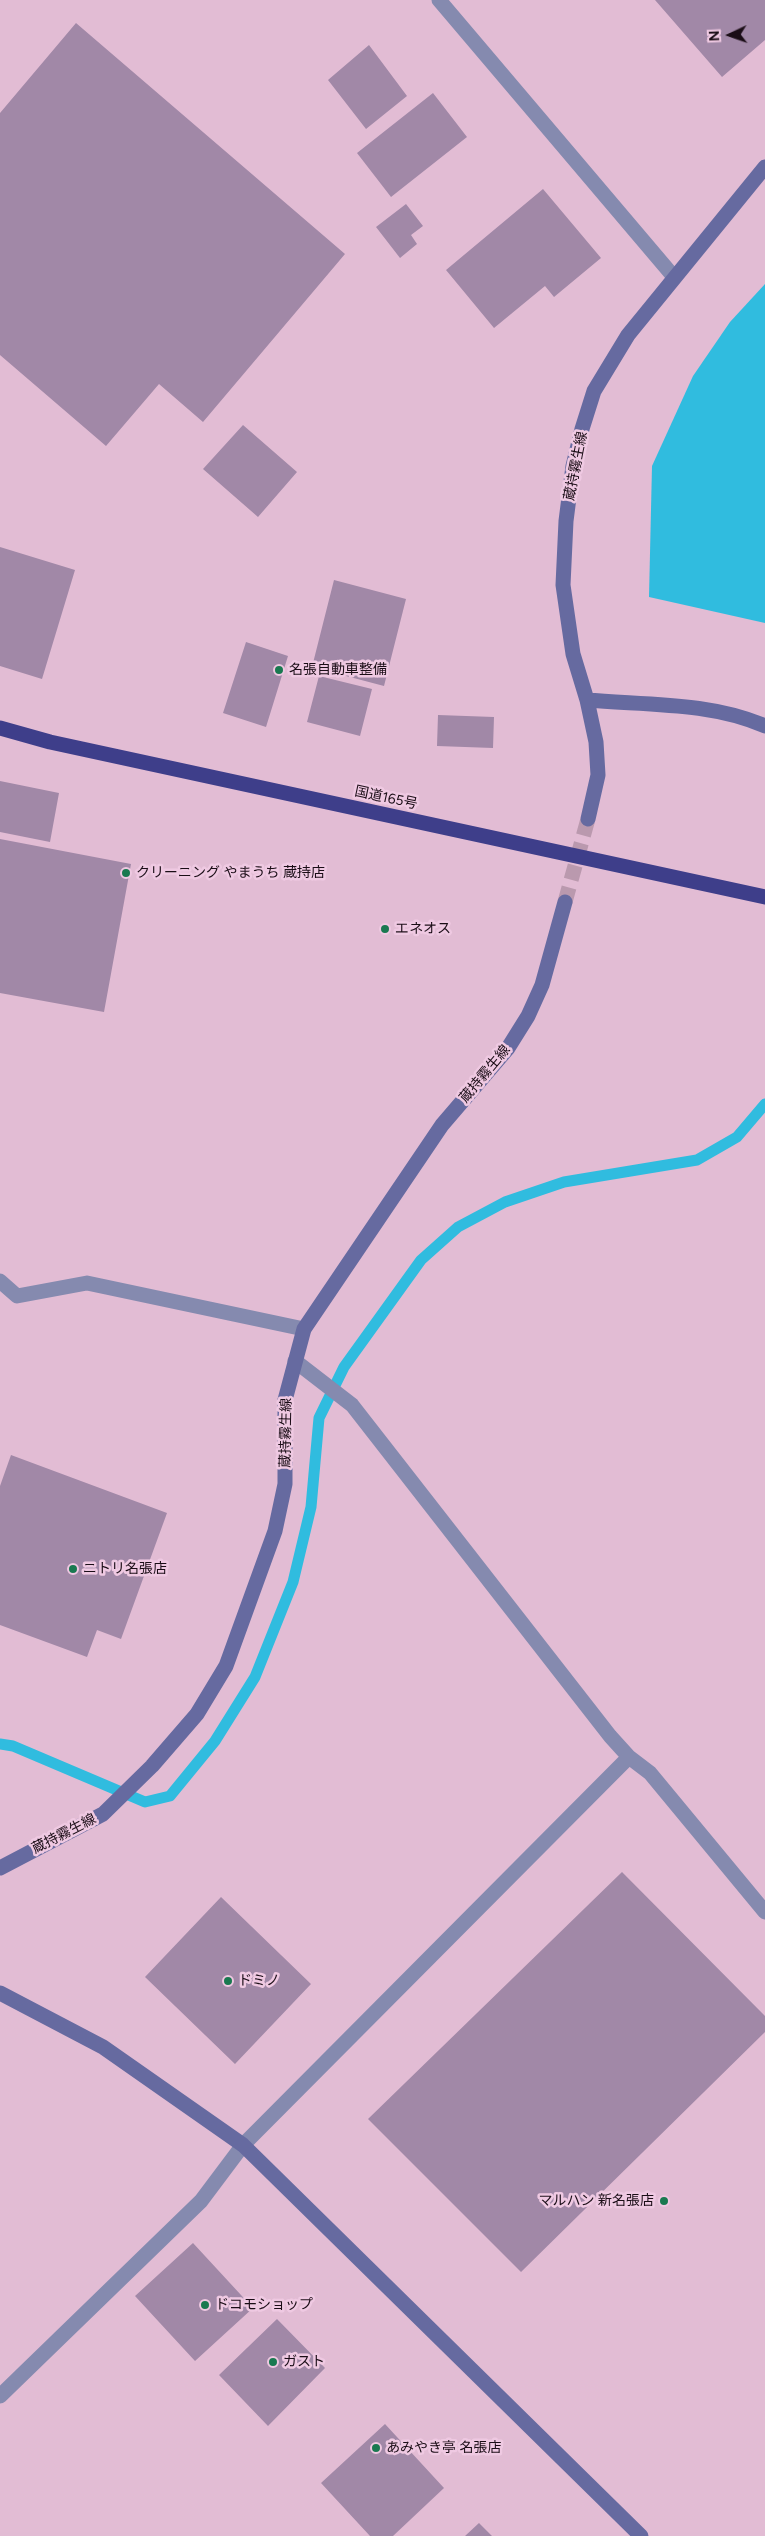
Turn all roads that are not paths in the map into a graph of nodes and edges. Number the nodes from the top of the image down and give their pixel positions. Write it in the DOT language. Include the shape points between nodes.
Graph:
graph roads {
  1 [pos="439,0"];
  2 [pos="765,167"];
  3 [pos="674,277"];
  4 [pos="587,700"];
  5 [pos="765,726"];
  6 [pos="0,728"];
  7 [pos="588,819"];
  8 [pos="765,897"];
  9 [pos="565,902"];
  10 [pos="0,1281"];
  11 [pos="304,1329"];
  12 [pos="295,1362"];
  13 [pos="630,1757"];
  14 [pos="0,1868"];
  15 [pos="765,1912"];
  16 [pos="0,1993"];
  17 [pos="243,2145"];
  18 [pos="0,2396"];
  19 [pos="642,2536"];
  1 -- 3 [label="street"];
  2 -- 3 [label="main road, 蔵持霧生線"];
  3 -- 4 [label="main road, 蔵持霧生線" via="628,335 594,391 573,466 563,584 574,654"];
  4 -- 5 [label="main road" via="696,709 743,716"];
  4 -- 7 [label="main road, 蔵持霧生線" via="596,742 598,775"];
  6 -- 8 [label="highway, 国道165号" via="50,742"];
  9 -- 11 [label="main road, 蔵持霧生線" via="542,985 528,1016 508,1048 442,1125"];
  10 -- 11 [label="street" via="17,1296 87,1282"];
  11 -- 12 [label="main road, 蔵持霧生線"];
  12 -- 13 [label="street" via="352,1405 462,1549"];
  12 -- 14 [label="main road, 蔵持霧生線" via="285,1400 286,1484 275,1531 226,1666 197,1714 152,1766 103,1814"];
  13 -- 15 [label="street" via="650,1773"];
  13 -- 17 [label="street"];
  16 -- 17 [label="main road" via="103,2047"];
  17 -- 18 [label="street" via="201,2201"];
  17 -- 19 [label="main road"];
}
